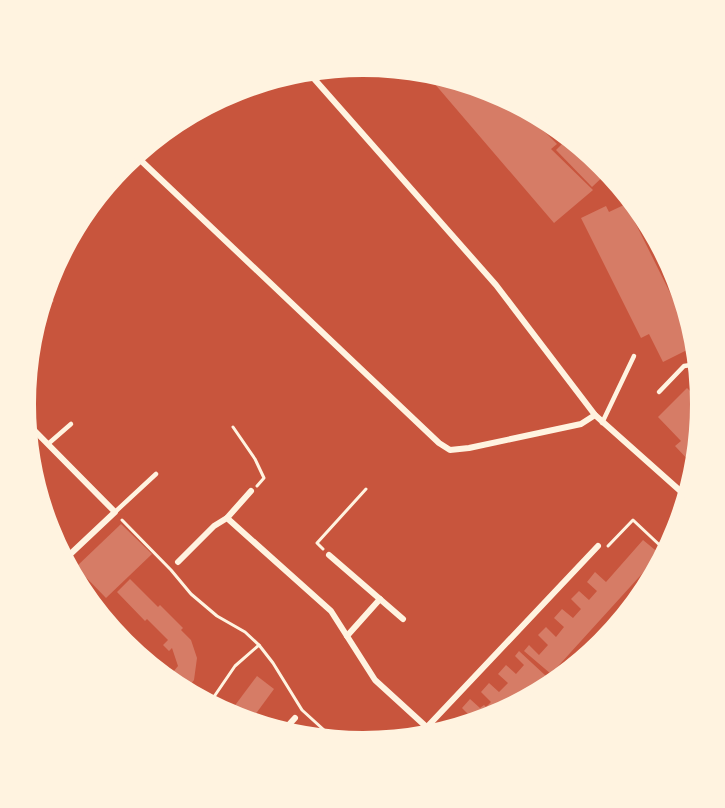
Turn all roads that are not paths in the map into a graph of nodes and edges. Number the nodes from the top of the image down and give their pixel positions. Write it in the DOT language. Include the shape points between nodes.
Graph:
graph roads {
  1 [pos="312,77"];
  2 [pos="139,159"];
  3 [pos="634,356"];
  4 [pos="691,365"];
  5 [pos="659,392"];
  6 [pos="595,415"];
  7 [pos="602,423"];
  8 [pos="71,424"];
  9 [pos="32,428"];
  10 [pos="48,444"];
  11 [pos="156,474"];
  12 [pos="251,491"];
  13 [pos="681,492"];
  14 [pos="115,512"];
  15 [pos="227,518"];
  16 [pos="598,546"];
  17 [pos="329,555"];
  18 [pos="69,556"];
  19 [pos="178,562"];
  20 [pos="380,599"];
  21 [pos="403,619"];
  22 [pos="347,636"];
  23 [pos="295,718"];
  24 [pos="288,727"];
  25 [pos="431,728"];
  26 [pos="430,729"];
  1 -- 6 [label="street" via="496,285"];
  2 -- 6 [label="street" via="450,450 581,424"];
  3 -- 7 [label="lane"];
  4 -- 5 [label="lane" via="684,366"];
  6 -- 7 [label="street"];
  7 -- 13 [label="street"];
  8 -- 10 [label="lane"];
  9 -- 10 [label="street"];
  10 -- 14 [label="street"];
  11 -- 14 [label="lane"];
  12 -- 15 [label="street"];
  14 -- 18 [label="street"];
  15 -- 19 [label="street"];
  15 -- 22 [label="street" via="331,612"];
  16 -- 25 [label="street"];
  17 -- 20 [label="street"];
  20 -- 21 [label="street"];
  20 -- 22 [label="street"];
  22 -- 26 [label="street" via="375,680"];
  23 -- 24 [label="street"];
}
